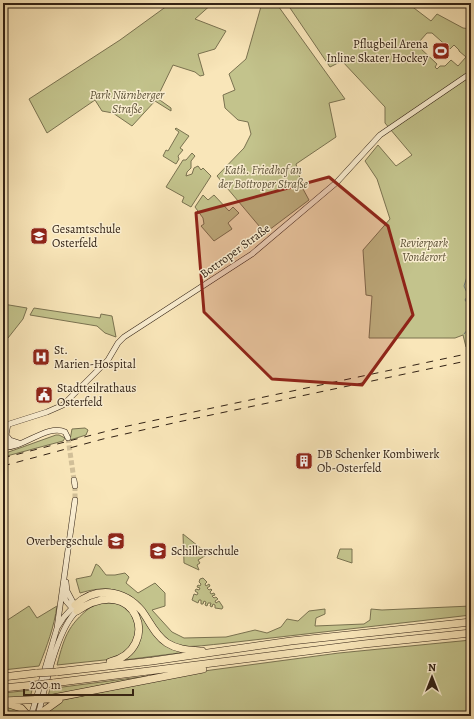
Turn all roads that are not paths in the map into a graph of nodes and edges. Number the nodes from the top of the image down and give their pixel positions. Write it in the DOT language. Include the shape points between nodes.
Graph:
graph roads {
  1 [pos="471,73"];
  2 [pos="6,425"];
  3 [pos="68,438"];
  4 [pos="3,442"];
  5 [pos="19,443"];
  6 [pos="3,447"];
  7 [pos="74,480"];
  8 [pos="75,486"];
  9 [pos="75,500"];
  10 [pos="65,579"];
  11 [pos="63,591"];
  12 [pos="75,608"];
  13 [pos="471,622"];
  14 [pos="57,628"];
  15 [pos="471,633"];
  16 [pos="218,652"];
  17 [pos="218,663"];
  18 [pos="90,668"];
  19 [pos="3,677"];
  20 [pos="3,688"];
  21 [pos="68,696"];
  22 [pos="39,700"];
  23 [pos="3,702"];
  24 [pos="28,716"];
  25 [pos="36,716"];
  1 -- 2 [label="main road, Bottroper Straße" via="380,135 337,182 252,254 124,338 108,360 63,405"];
  2 -- 5 [label="main road" via="6,435 10,440"];
  3 -- 5 [label="main road" via="65,432 57,430"];
  4 -- 5 [label="main road"];
  5 -- 6 [label="main road"];
  7 -- 8 [label="main road"];
  9 -- 10 [label="main road"];
  10 -- 11 [label="main road"];
  10 -- 12 [label="main road" via="67,591"];
  11 -- 12 [label="main road" via="66,601"];
  11 -- 14 [label="main road"];
  12 -- 14 [label="main road"];
  12 -- 16 [label="highway" via="83,599 97,592 117,593 138,606 154,631 168,643 185,650"];
  12 -- 18 [label="highway" via="112,599 128,606 138,622 138,638 130,653 119,660 96,664"];
  12 -- 22 [label="main road" via="60,638"];
  13 -- 16 [label="highway" via="291,641"];
  14 -- 22 [label="main road"];
  15 -- 17 [label="highway"];
  16 -- 18 [label="highway"];
  17 -- 20 [label="highway, bridge"];
  17 -- 21 [label="highway" via="202,670"];
  18 -- 19 [label="highway, bridge"];
  21 -- 22 [label="highway"];
  21 -- 25 [label="highway" via="54,702"];
  22 -- 23 [label="highway"];
  22 -- 25 [label="main road"];
  23 -- 24 [label="highway" via="16,706"];
}
